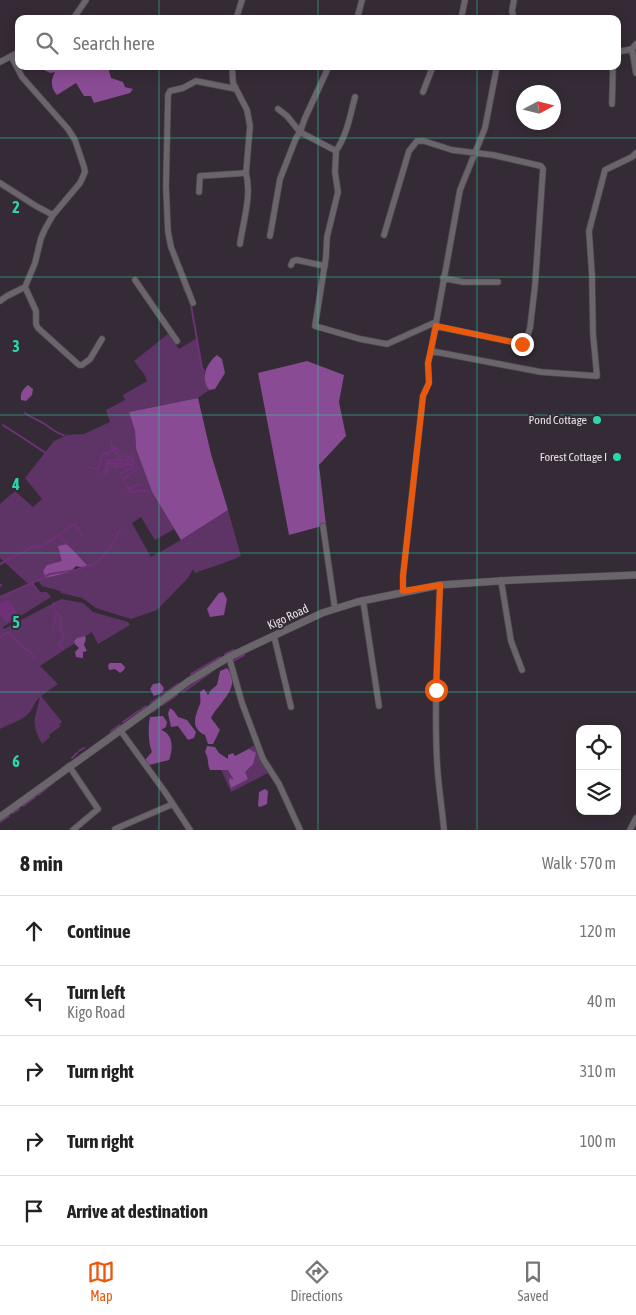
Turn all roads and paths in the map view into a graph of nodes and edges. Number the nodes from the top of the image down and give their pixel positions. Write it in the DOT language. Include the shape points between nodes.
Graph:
graph roads {
  1 [pos="86,0"];
  2 [pos="242,0"];
  3 [pos="362,0"];
  4 [pos="465,0"];
  5 [pos="514,0"];
  6 [pos="76,15"];
  7 [pos="237,15"];
  8 [pos="358,15"];
  9 [pos="462,15"];
  10 [pos="513,15"];
  11 [pos="634,46"];
  12 [pos="621,51"];
  13 [pos="15,54"];
  14 [pos="11,56"];
  15 [pos="0,62"];
  16 [pos="15,64"];
  17 [pos="18,70"];
  18 [pos="232,70"];
  19 [pos="327,70"];
  20 [pos="431,70"];
  21 [pos="496,70"];
  22 [pos="613,70"];
  23 [pos="636,73"];
  24 [pos="236,89"];
  25 [pos="423,92"];
  26 [pos="355,98"];
  27 [pos="612,104"];
  28 [pos="278,109"];
  29 [pos="300,132"];
  30 [pos="336,151"];
  31 [pos="476,153"];
  32 [pos="636,153"];
  33 [pos="246,173"];
  34 [pos="0,183"];
  35 [pos="199,192"];
  36 [pos="53,215"];
  37 [pos="384,235"];
  38 [pos="270,236"];
  39 [pos="240,244"];
  40 [pos="291,264"];
  41 [pos="324,266"];
  42 [pos="444,278"];
  43 [pos="135,280"];
  44 [pos="498,282"];
  45 [pos="25,287"];
  46 [pos="0,301"];
  47 [pos="193,303"];
  48 [pos="436,324"];
  49 [pos="102,339"];
  50 [pos="177,341"];
  51 [pos="431,351"];
  52 [pos="323,526"];
  53 [pos="636,575"];
  54 [pos="501,580"];
  55 [pos="440,585"];
  56 [pos="403,591"];
  57 [pos="363,600"];
  58 [pos="335,609"];
  59 [pos="274,636"];
  60 [pos="229,657"];
  61 [pos="522,670"];
  62 [pos="292,706"];
  63 [pos="379,706"];
  64 [pos="120,730"];
  65 [pos="69,766"];
  66 [pos="173,804"];
  67 [pos="0,817"];
  68 [pos="636,818"];
  69 [pos="115,829"];
  70 [pos="73,830"];
  71 [pos="190,830"];
  72 [pos="300,830"];
  73 [pos="444,830"];
  74 [pos="630,830"];
  1 -- 6 [label="street"];
  2 -- 7 [label="street"];
  3 -- 8 [label="street"];
  4 -- 9 [label="street"];
  5 -- 10 [label="street"];
  11 -- 12 [label="street"];
  11 -- 23 [label="street"];
  13 -- 14 [label="street"];
  14 -- 15 [label="street"];
  14 -- 16 [label="street"];
  17 -- 36 [label="street" via="68,128 84,167 84,177"];
  18 -- 24 [label="street"];
  19 -- 29 [label="street"];
  20 -- 25 [label="street"];
  21 -- 31 [label="street" via="485,128"];
  22 -- 27 [label="street"];
  24 -- 33 [label="street" via="247,110 250,126"];
  24 -- 47 [label="street" via="196,81 170,91 168,95 168,232"];
  26 -- 30 [label="street" via="349,124"];
  28 -- 29 [label="street"];
  29 -- 30 [label="street"];
  29 -- 38 [label="street" via="280,179"];
  30 -- 41 [label="street" via="338,192"];
  31 -- 37 [label="street" via="424,141 413,144"];
  31 -- 42 [label="street" via="460,190"];
  31 -- 48 [label="street" via="540,165 543,169 529,334 523,344"];
  32 -- 51 [label="street" via="605,170 591,220 589,249 597,376 526,370"];
  33 -- 35 [label="street" via="200,176"];
  33 -- 39 [label="street" via="247,196"];
  34 -- 36 [label="street"];
  36 -- 45 [label="street" via="41,238"];
  40 -- 41 [label="street" via="296,260"];
  41 -- 48 [label="street" via="317,328 387,344"];
  42 -- 44 [label="street" via="462,282"];
  42 -- 48 [label="street"];
  43 -- 50 [label="street"];
  45 -- 46 [label="street"];
  45 -- 49 [label="street" via="36,311 38,328 79,365 90,359"];
  48 -- 51 [label="street"];
  51 -- 56 [label="street" via="429,383 423,396"];
  52 -- 58 [label="street"];
  53 -- 54 [label="street, Kigo Road"];
  54 -- 55 [label="street, Kigo Road"];
  54 -- 61 [label="street" via="512,641"];
  55 -- 56 [label="street, Kigo Road"];
  55 -- 73 [label="street" via="436,668 437,761"];
  56 -- 57 [label="street, Kigo Road"];
  57 -- 58 [label="street, Kigo Road"];
  57 -- 63 [label="street"];
  58 -- 59 [label="street, Kigo Road"];
  59 -- 60 [label="street, Kigo Road"];
  59 -- 62 [label="street"];
  60 -- 64 [label="street, Kigo Road" via="188,681"];
  60 -- 72 [label="street" via="263,759 279,784"];
  64 -- 65 [label="street, Kigo Road"];
  64 -- 66 [label="street"];
  65 -- 67 [label="street, Kigo Road"];
  65 -- 70 [label="street" via="98,809"];
  66 -- 69 [label="street"];
  66 -- 71 [label="street"];
  68 -- 74 [label="street"];
}
